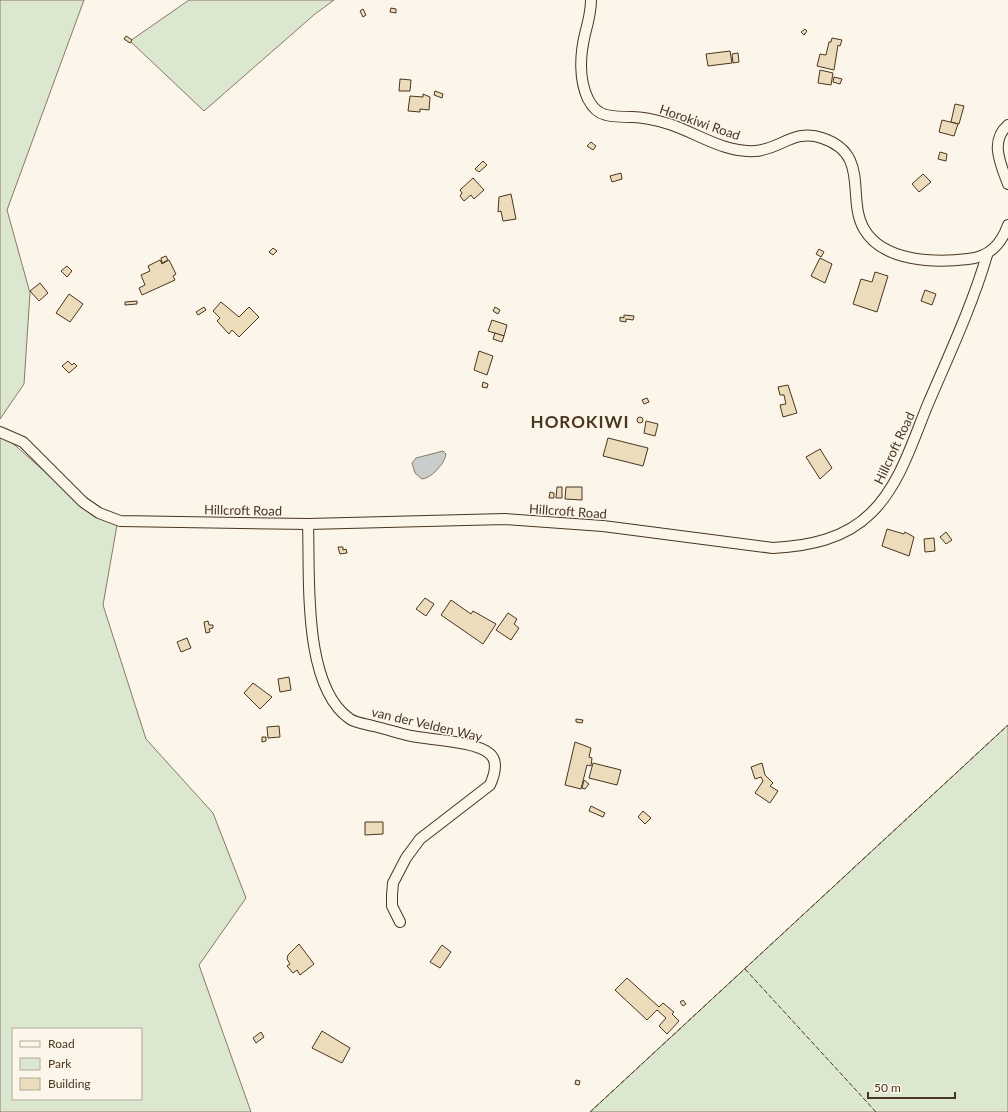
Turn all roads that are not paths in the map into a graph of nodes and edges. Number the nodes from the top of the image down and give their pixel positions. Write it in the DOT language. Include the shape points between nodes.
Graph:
graph roads {
  1 [pos="591,0"];
  2 [pos="1008,125"];
  3 [pos="1008,184"];
  4 [pos="1008,225"];
  5 [pos="987,255"];
  6 [pos="0,432"];
  7 [pos="308,524"];
  8 [pos="400,922"];
  1 -- 5 [label="street, Horokiwi Road" via="581,72 587,96 597,111 606,115 653,119 726,147 744,151 758,151 796,137 822,137 845,153 852,166 859,216 873,241 902,256 932,260 974,259"];
  2 -- 3 [label="street" via="999,137 997,147"];
  4 -- 5 [label="street" via="996,248"];
  5 -- 7 [label="street, Hillcroft Road" via="976,291 897,477 871,514 834,537 817,543 774,548 603,526 505,519"];
  6 -- 7 [label="street, Hillcroft Road" via="23,442 83,502 98,513 120,521"];
  7 -- 8 [label="street, van der Velden Way" via="312,630 324,688 335,705 351,719 410,736 478,747 491,754 495,764 494,777 490,785 420,839 406,858 393,883 392,906"];
}
